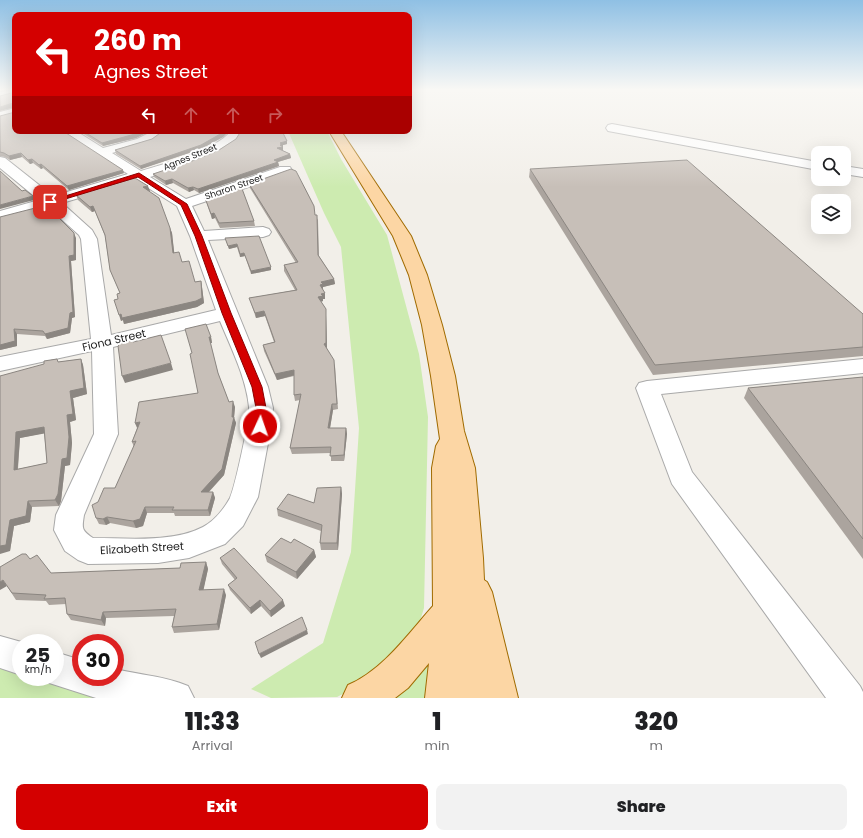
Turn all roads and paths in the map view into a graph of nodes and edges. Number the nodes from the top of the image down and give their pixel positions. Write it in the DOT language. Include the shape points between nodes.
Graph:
graph roads {
  1 [pos="612,128"];
  2 [pos="73,134"];
  3 [pos="156,134"];
  4 [pos="235,134"];
  5 [pos="337,134"];
  6 [pos="102,152"];
  7 [pos="0,161"];
  8 [pos="811,165"];
  9 [pos="285,170"];
  10 [pos="851,171"];
  11 [pos="863,173"];
  12 [pos="139,175"];
  13 [pos="50,202"];
  14 [pos="184,204"];
  15 [pos="0,216"];
  16 [pos="263,232"];
  17 [pos="198,236"];
  18 [pos="227,313"];
  19 [pos="102,342"];
  20 [pos="0,364"];
  21 [pos="863,366"];
  22 [pos="451,431"];
  23 [pos="468,558"];
  24 [pos="450,612"];
  25 [pos="0,652"];
  26 [pos="12,655"];
  27 [pos="107,686"];
  28 [pos="127,693"];
  29 [pos="176,698"];
  30 [pos="361,698"];
  31 [pos="444,698"];
  32 [pos="466,698"];
  33 [pos="499,698"];
  34 [pos="848,698"];
  1 -- 8 [label="street"];
  2 -- 6 [label="street"];
  3 -- 6 [label="street"];
  4 -- 12 [label="street, Agnes Street" via="232,139 214,149 172,166"];
  5 -- 22 [label="main road" via="402,236 418,275 443,376"];
  6 -- 12 [label="street"];
  7 -- 13 [label="street, Elizabeth Street"];
  9 -- 14 [label="street, Sharon Street"];
  10 -- 11 [label="street"];
  12 -- 13 [label="street, Agnes Street"];
  12 -- 14 [label="street"];
  13 -- 15 [label="street, Agnes Street"];
  13 -- 19 [label="street, Elizabeth Street" via="65,213 89,239"];
  14 -- 17 [label="street, Elizabeth Street"];
  16 -- 17 [label="street"];
  17 -- 18 [label="street, Elizabeth Street"];
  18 -- 19 [label="street, Fiona Street"];
  18 -- 19 [label="street, Elizabeth Street" via="257,387 261,408 260,426 244,497 233,518 215,535 189,546 158,550 88,551 75,542 68,530 70,515 106,434"];
  19 -- 20 [label="street, Fiona Street"];
  21 -- 34 [label="street" via="647,388 681,477"];
  22 -- 23 [label="main road" via="461,468"];
  22 -- 24 [label="main road" via="446,468"];
  23 -- 32 [label="main road"];
  23 -- 33 [label="main road"];
  24 -- 30 [label="main road" via="395,675"];
  24 -- 31 [label="main road"];
  25 -- 26 [label="street"];
  27 -- 28 [label="street"];
  28 -- 29 [label="street" via="159,694"];
}
